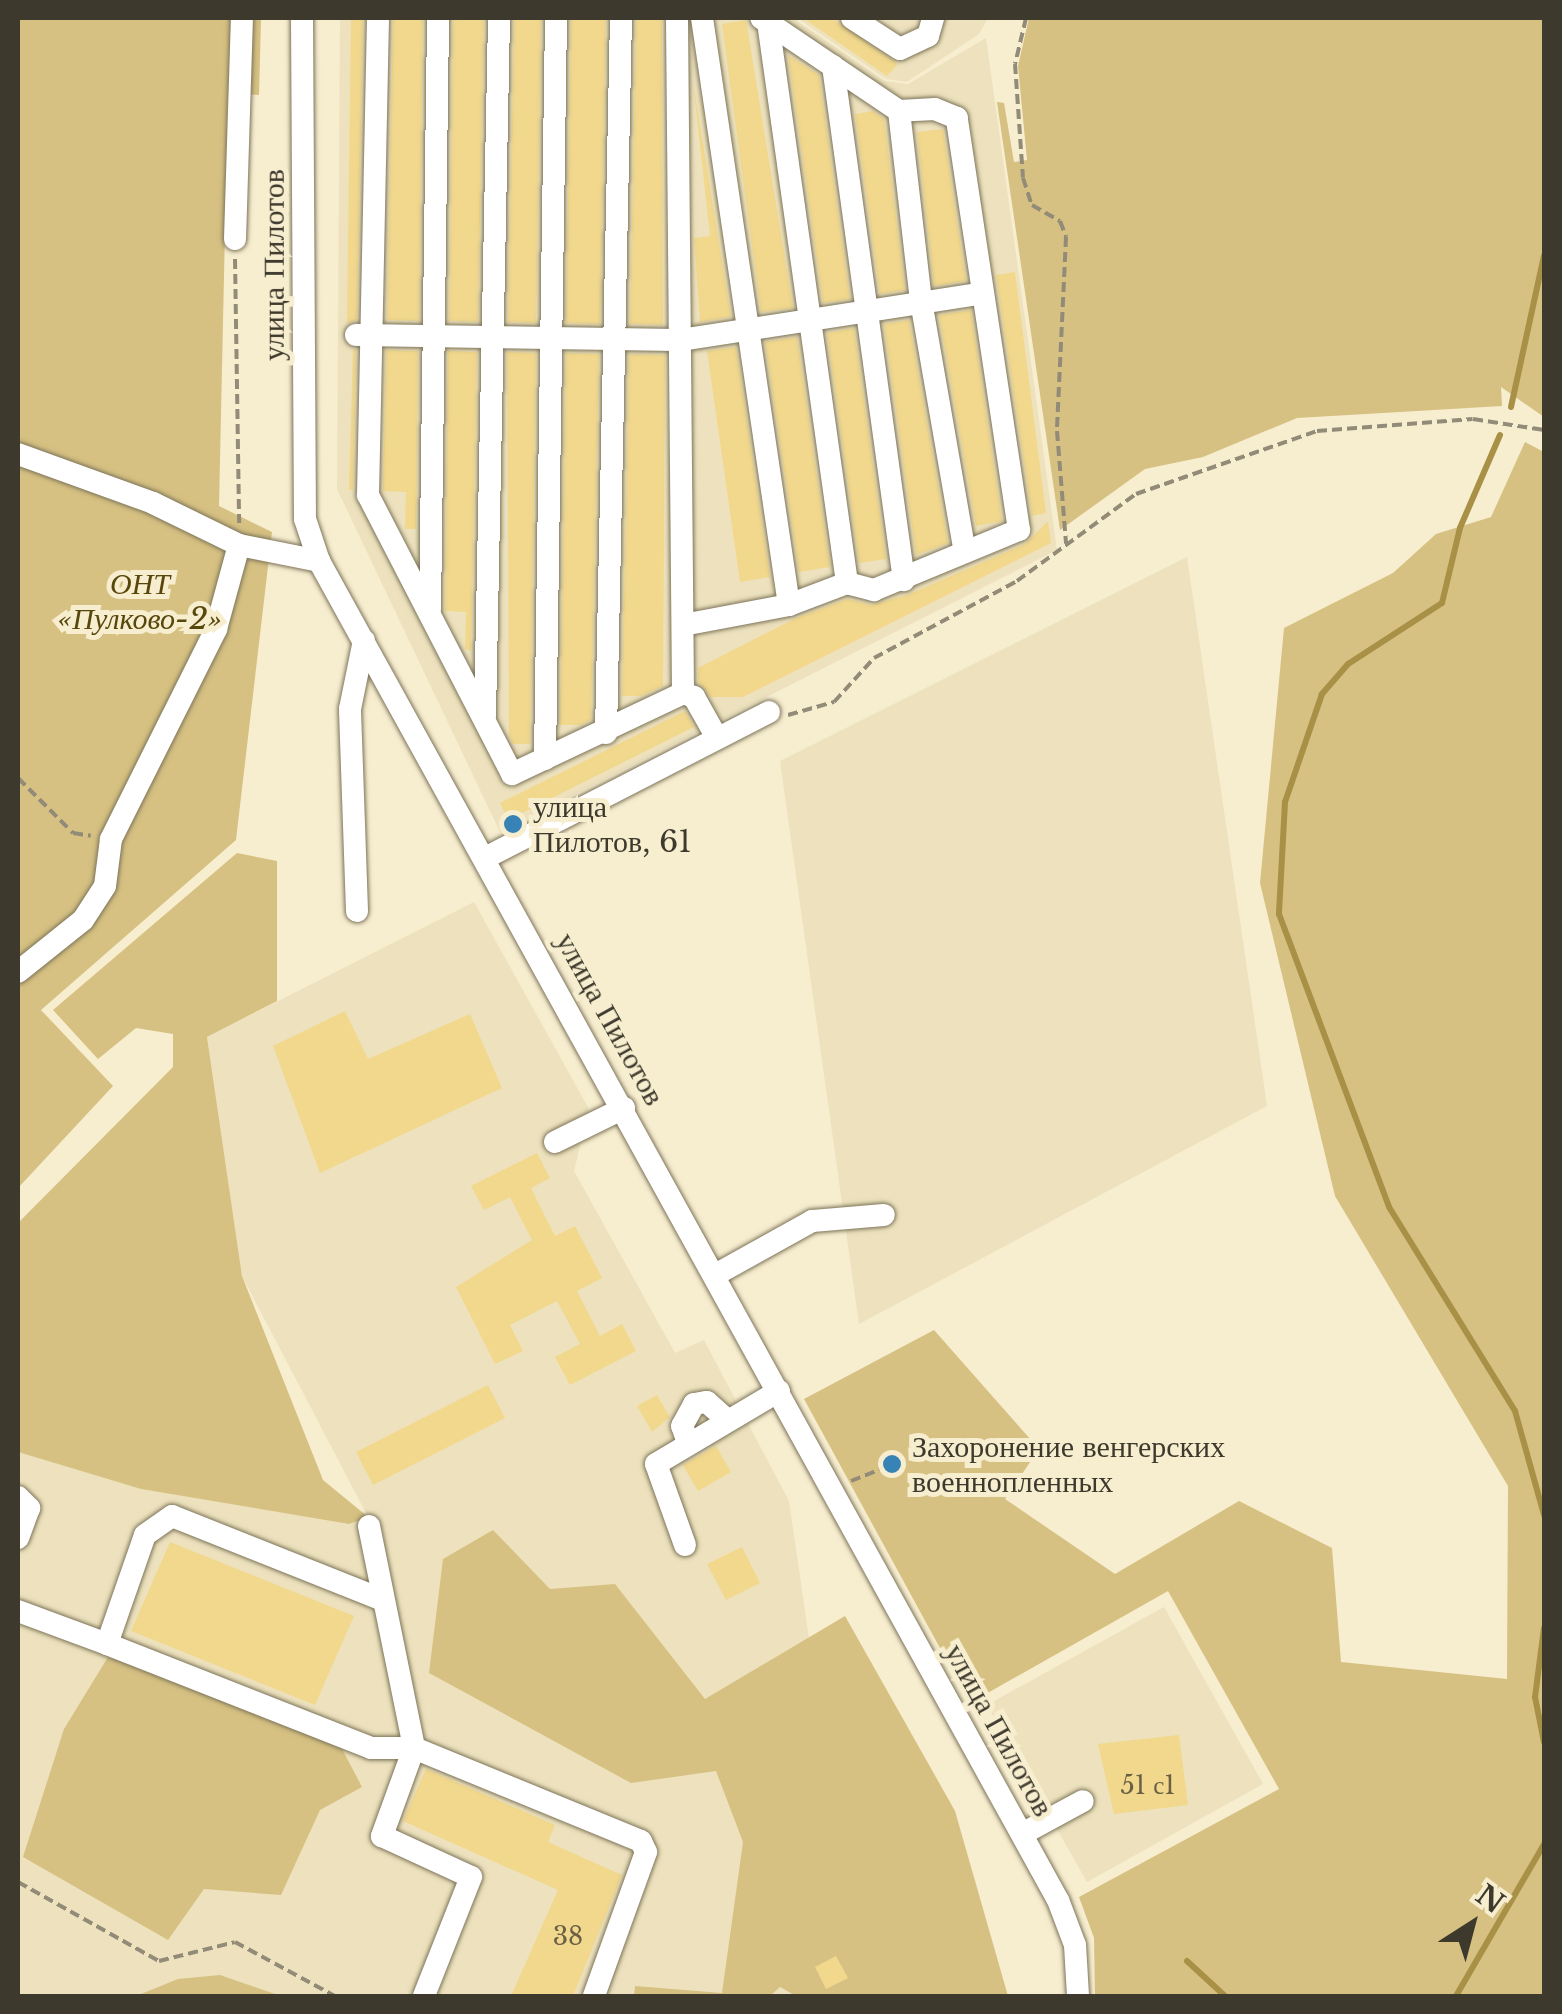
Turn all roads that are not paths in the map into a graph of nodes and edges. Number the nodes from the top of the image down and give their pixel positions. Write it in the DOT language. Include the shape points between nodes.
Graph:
graph roads {
  1 [pos="242,18"];
  2 [pos="302,18"];
  3 [pos="378,18"];
  4 [pos="438,18"];
  5 [pos="499,18"];
  6 [pos="556,18"];
  7 [pos="622,18"];
  8 [pos="677,18"];
  9 [pos="702,18"];
  10 [pos="933,18"];
  11 [pos="765,20"];
  12 [pos="863,21"];
  13 [pos="833,66"];
  14 [pos="899,111"];
  15 [pos="235,239"];
  16 [pos="979,294"];
  17 [pos="921,301"];
  18 [pos="864,312"];
  19 [pos="804,321"];
  20 [pos="746,330"];
  21 [pos="364,336"];
  22 [pos="432,337"];
  23 [pos="492,337"];
  24 [pos="551,338"];
  25 [pos="611,339"];
  26 [pos="681,340"];
  27 [pos="18,454"];
  28 [pos="239,544"];
  29 [pos="964,547"];
  30 [pos="319,561"];
  31 [pos="904,580"];
  32 [pos="847,583"];
  33 [pos="789,605"];
  34 [pos="430,613"];
  35 [pos="682,625"];
  36 [pos="364,640"];
  37 [pos="683,694"];
  38 [pos="769,712"];
  39 [pos="485,720"];
  40 [pos="606,733"];
  41 [pos="717,738"];
  42 [pos="545,759"];
  43 [pos="486,857"];
  44 [pos="357,912"];
  45 [pos="18,972"];
  46 [pos="624,1108"];
  47 [pos="555,1142"];
  48 [pos="884,1215"];
  49 [pos="715,1275"];
  50 [pos="779,1391"];
  51 [pos="18,1497"];
  52 [pos="369,1526"];
  53 [pos="18,1538"];
  54 [pos="685,1544"];
  55 [pos="382,1599"];
  56 [pos="18,1610"];
  57 [pos="107,1644"];
  58 [pos="414,1748"];
  59 [pos="1084,1801"];
  60 [pos="1022,1834"];
  61 [pos="424,1996"];
  62 [pos="594,1996"];
  63 [pos="1078,1996"];
  1 -- 15 [label="street"];
  2 -- 30 [label="street, улица Пилотов" via="305,519"];
  3 -- 21 [label="street"];
  4 -- 22 [label="street"];
  5 -- 23 [label="street"];
  6 -- 24 [label="street"];
  7 -- 25 [label="street"];
  8 -- 26 [label="street"];
  9 -- 20 [label="street"];
  10 -- 12 [label="street" via="928,36 900,49"];
  11 -- 13 [label="street"];
  11 -- 19 [label="street"];
  13 -- 14 [label="street"];
  13 -- 18 [label="street"];
  14 -- 16 [label="street" via="935,109 958,118"];
  14 -- 17 [label="street"];
  16 -- 17 [label="street"];
  16 -- 29 [label="street" via="1020,530"];
  17 -- 18 [label="street"];
  17 -- 29 [label="street"];
  18 -- 19 [label="street"];
  18 -- 31 [label="street"];
  19 -- 20 [label="street"];
  19 -- 32 [label="street"];
  20 -- 26 [label="street"];
  20 -- 33 [label="street"];
  21 -- 22 [label="street"];
  21 -- 34 [label="street" via="368,495"];
  22 -- 23 [label="street"];
  22 -- 34 [label="street"];
  23 -- 24 [label="street"];
  23 -- 39 [label="street"];
  24 -- 25 [label="street"];
  24 -- 42 [label="street"];
  25 -- 26 [label="street"];
  25 -- 40 [label="street"];
  26 -- 35 [label="street"];
  27 -- 28 [label="street" via="153,502"];
  28 -- 30 [label="street"];
  28 -- 45 [label="street" via="216,630 111,839 95,904"];
  29 -- 31 [label="street"];
  30 -- 36 [label="street, улица Пилотов"];
  31 -- 32 [label="street" via="874,590"];
  32 -- 33 [label="street"];
  33 -- 35 [label="street"];
  34 -- 39 [label="street"];
  35 -- 37 [label="street"];
  36 -- 43 [label="street, улица Пилотов"];
  36 -- 44 [label="street" via="350,709"];
  37 -- 40 [label="street"];
  37 -- 41 [label="street" via="694,698"];
  38 -- 41 [label="street"];
  39 -- 42 [label="street" via="512,774"];
  40 -- 42 [label="street"];
  41 -- 43 [label="street"];
  43 -- 46 [label="street, улица Пилотов"];
  46 -- 47 [label="street"];
  46 -- 49 [label="street, улица Пилотов"];
  48 -- 49 [label="street" via="812,1221"];
  49 -- 50 [label="street, улица Пилотов"];
  50 -- 54 [label="street" via="660,1459 655,1475"];
  50 -- 60 [label="street, улица Пилотов"];
  51 -- 53 [label="street" via="29,1508"];
  52 -- 55 [label="street"];
  55 -- 57 [label="street" via="172,1516 145,1535"];
  55 -- 58 [label="street"];
  56 -- 57 [label="street"];
  57 -- 58 [label="street" via="372,1748"];
  58 -- 61 [label="street" via="382,1836 471,1881"];
  58 -- 62 [label="street" via="643,1843"];
  59 -- 60 [label="street"];
  60 -- 63 [label="street, улица Пилотов" via="1069,1930"];
}
